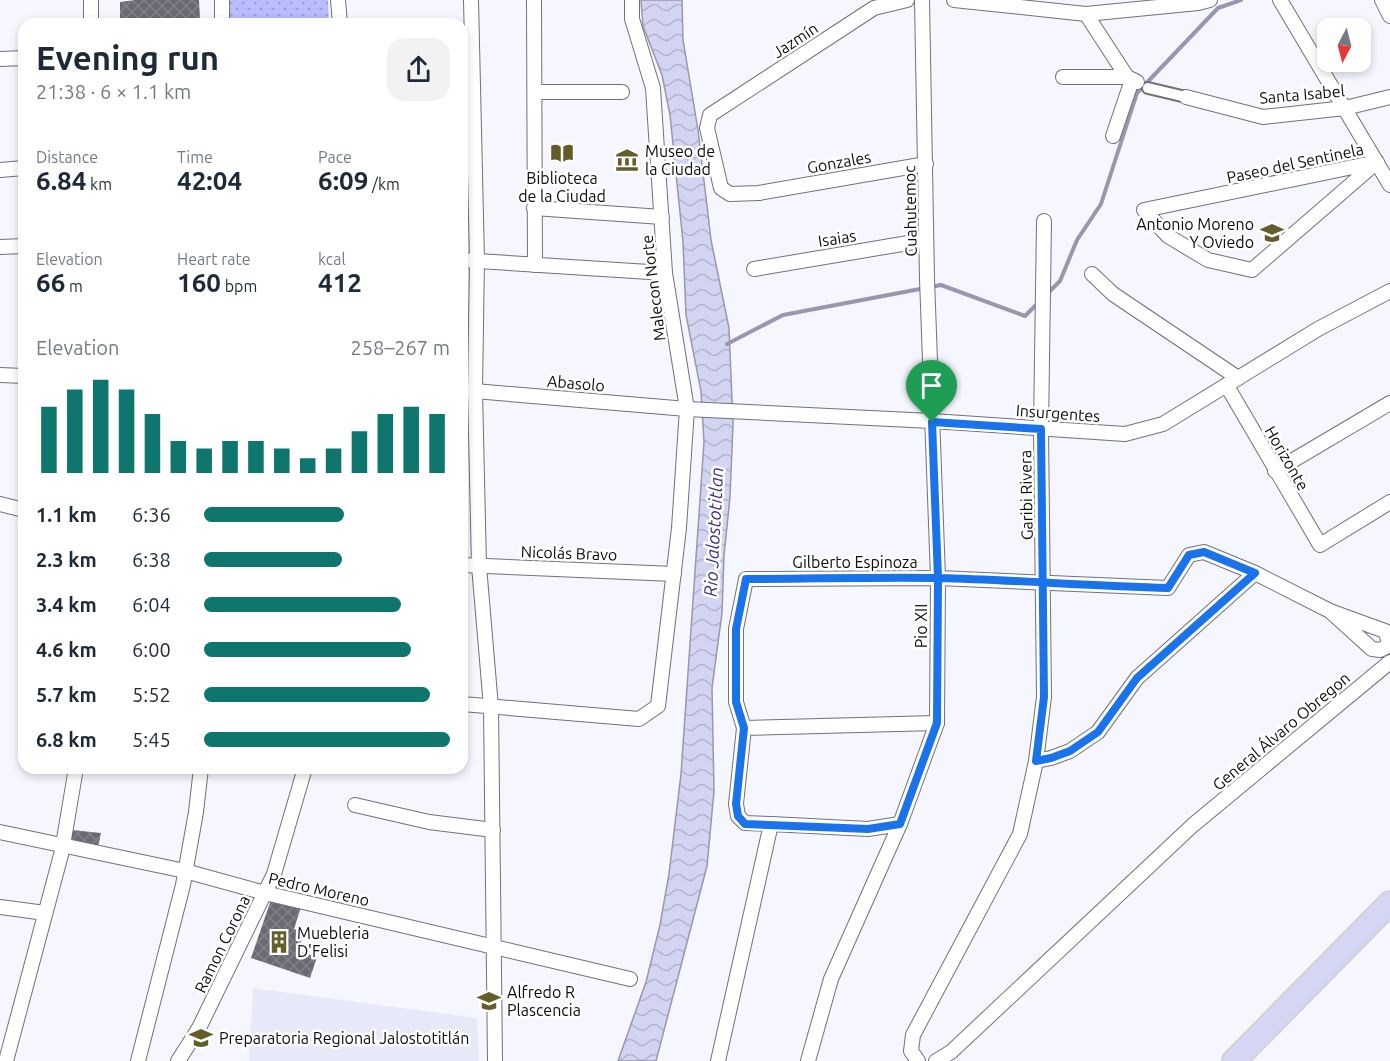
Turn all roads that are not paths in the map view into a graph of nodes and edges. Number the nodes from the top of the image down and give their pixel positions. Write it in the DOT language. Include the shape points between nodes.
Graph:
graph roads {
  1 [pos="91,0"];
  2 [pos="222,0"];
  3 [pos="338,0"];
  4 [pos="471,0"];
  5 [pos="534,0"];
  6 [pos="632,0"];
  7 [pos="907,0"];
  8 [pos="922,0"];
  9 [pos="954,0"];
  10 [pos="1210,0"];
  11 [pos="1280,0"];
  12 [pos="1382,0"];
  13 [pos="1086,14"];
  14 [pos="1390,16"];
  15 [pos="91,18"];
  16 [pos="222,18"];
  17 [pos="340,18"];
  18 [pos="18,58"];
  19 [pos="0,59"];
  20 [pos="1063,77"];
  21 [pos="1136,82"];
  22 [pos="535,92"];
  23 [pos="622,92"];
  24 [pos="1186,97"];
  25 [pos="1390,97"];
  26 [pos="1345,108"];
  27 [pos="1113,136"];
  28 [pos="1377,162"];
  29 [pos="926,164"];
  30 [pos="18,168"];
  31 [pos="0,170"];
  32 [pos="1390,185"];
  33 [pos="759,193"];
  34 [pos="534,208"];
  35 [pos="662,217"];
  36 [pos="1044,221"];
  37 [pos="926,240"];
  38 [pos="18,246"];
  39 [pos="0,247"];
  40 [pos="468,260"];
  41 [pos="477,260"];
  42 [pos="535,264"];
  43 [pos="754,269"];
  44 [pos="665,273"];
  45 [pos="1092,274"];
  46 [pos="1390,291"];
  47 [pos="0,375"];
  48 [pos="18,376"];
  49 [pos="1238,378"];
  50 [pos="1227,386"];
  51 [pos="468,390"];
  52 [pos="1390,403"];
  53 [pos="692,409"];
  54 [pos="932,422"];
  55 [pos="1041,429"];
  56 [pos="1275,471"];
  57 [pos="1390,502"];
  58 [pos="0,504"];
  59 [pos="18,508"];
  60 [pos="468,565"];
  61 [pos="479,566"];
  62 [pos="1255,573"];
  63 [pos="674,574"];
  64 [pos="938,578"];
  65 [pos="1043,584"];
  66 [pos="1330,611"];
  67 [pos="1390,662"];
  68 [pos="468,705"];
  69 [pos="491,707"];
  70 [pos="937,723"];
  71 [pos="744,728"];
  72 [pos="1036,761"];
  73 [pos="75,774"];
  74 [pos="200,774"];
  75 [pos="303,774"];
  76 [pos="355,805"];
  77 [pos="771,824"];
  78 [pos="900,824"];
  79 [pos="493,830"];
  80 [pos="0,832"];
  81 [pos="63,845"];
  82 [pos="185,871"];
  83 [pos="265,893"];
  84 [pos="1390,903"];
  85 [pos="0,907"];
  86 [pos="45,913"];
  87 [pos="495,948"];
  88 [pos="630,980"];
  89 [pos="6,1061"];
  90 [pos="138,1061"];
  91 [pos="178,1061"];
  92 [pos="495,1061"];
  93 [pos="718,1061"];
  94 [pos="808,1061"];
  95 [pos="918,1061"];
  96 [pos="936,1061"];
  97 [pos="1234,1061"];
  1 -- 15 [label="street"];
  2 -- 16 [label="street"];
  3 -- 17 [label="street"];
  4 -- 41 [label="street"];
  5 -- 22 [label="street"];
  6 -- 35 [label="street, Malecon Norte" via="632,19 653,88"];
  7 -- 33 [label="street, Jazmín" via="874,8 710,115 707,128 721,188 730,194"];
  8 -- 29 [label="street, Cuahutemoc"];
  9 -- 13 [label="street"];
  10 -- 13 [label="street"];
  11 -- 26 [label="street"];
  12 -- 14 [label="street"];
  13 -- 21 [label="street"];
  18 -- 19 [label="street"];
  20 -- 21 [label="street"];
  21 -- 24 [label="street, Santa Isabel"];
  21 -- 27 [label="street"];
  22 -- 23 [label="street"];
  22 -- 34 [label="street"];
  24 -- 26 [label="street, Santa Isabel" via="1263,117"];
  25 -- 26 [label="street, Santa Isabel"];
  26 -- 28 [label="street"];
  28 -- 28 [label="street, Paseo del Sentinela" via="1273,185 1144,210 1168,236 1209,260 1251,270"];
  28 -- 32 [label="street"];
  29 -- 33 [label="street, Gonzales"];
  29 -- 37 [label="street, Cuahutemoc"];
  30 -- 31 [label="street"];
  34 -- 35 [label="street"];
  34 -- 42 [label="street"];
  35 -- 44 [label="street, Malecon Norte"];
  36 -- 55 [label="street, Garibi Rivera"];
  37 -- 43 [label="street, Isaias"];
  37 -- 54 [label="street, Cuahutemoc"];
  38 -- 39 [label="street"];
  40 -- 41 [label="street"];
  41 -- 42 [label="street"];
  41 -- 51 [label="street"];
  42 -- 44 [label="street"];
  44 -- 53 [label="street, Malecon Norte"];
  45 -- 49 [label="street" via="1113,294"];
  46 -- 49 [label="street, Insurgentes"];
  47 -- 48 [label="street"];
  49 -- 50 [label="street, Insurgentes"];
  50 -- 55 [label="street, Insurgentes" via="1163,424 1125,434"];
  50 -- 56 [label="street, Horizonte"];
  51 -- 53 [label="street, Abasolo"];
  51 -- 61 [label="street"];
  52 -- 56 [label="street"];
  53 -- 54 [label="street, Insurgentes"];
  53 -- 63 [label="street, Malecon Norte"];
  54 -- 55 [label="street, Insurgentes"];
  54 -- 64 [label="street, Pio XII"];
  55 -- 65 [label="street, Garibi Rivera"];
  56 -- 57 [label="street, Horizonte" via="1320,545"];
  58 -- 59 [label="street"];
  60 -- 61 [label="street, Nicolás Bravo"];
  61 -- 63 [label="street, Nicolás Bravo"];
  61 -- 69 [label="street"];
  62 -- 65 [label="street, Gilberto Espinoza" via="1204,552 1189,555 1168,588"];
  62 -- 66 [label="street"];
  62 -- 72 [label="street" via="1137,678 1098,732 1070,751"];
  63 -- 69 [label="street, Malecon Norte" via="658,706 639,719"];
  64 -- 65 [label="street, Gilberto Espinoza"];
  64 -- 70 [label="street, Pio XII"];
  64 -- 71 [label="street, Gilberto Espinoza" via="746,579 736,629 736,702"];
  65 -- 72 [label="street, Garibi Rivera" via="1044,697"];
  67 -- 96 [label="street, General Álvaro Obregon" via="1193,825 951,1052"];
  68 -- 69 [label="street, Malecon Norte"];
  69 -- 79 [label="street"];
  70 -- 71 [label="street"];
  70 -- 78 [label="street, Pio XII"];
  71 -- 77 [label="street" via="738,816 745,824"];
  72 -- 95 [label="street, Garibi Rivera" via="1020,834 913,1035 911,1051"];
  73 -- 81 [label="street"];
  74 -- 82 [label="street"];
  75 -- 83 [label="street, Ramon Corona"];
  76 -- 79 [label="street" via="429,822"];
  77 -- 78 [label="street" via="868,829"];
  77 -- 93 [label="street"];
  78 -- 94 [label="street, Pio XII" via="831,979"];
  79 -- 87 [label="street"];
  80 -- 81 [label="street, Pedro Moreno"];
  81 -- 82 [label="street, Pedro Moreno"];
  81 -- 86 [label="street"];
  82 -- 83 [label="street, Pedro Moreno"];
  82 -- 90 [label="street"];
  83 -- 87 [label="street, Pedro Moreno"];
  83 -- 91 [label="street, Ramon Corona" via="199,1028"];
  84 -- 97 [label="main road"];
  85 -- 86 [label="street"];
  86 -- 89 [label="street"];
  87 -- 88 [label="street, Pedro Moreno"];
  87 -- 92 [label="street"];
}
